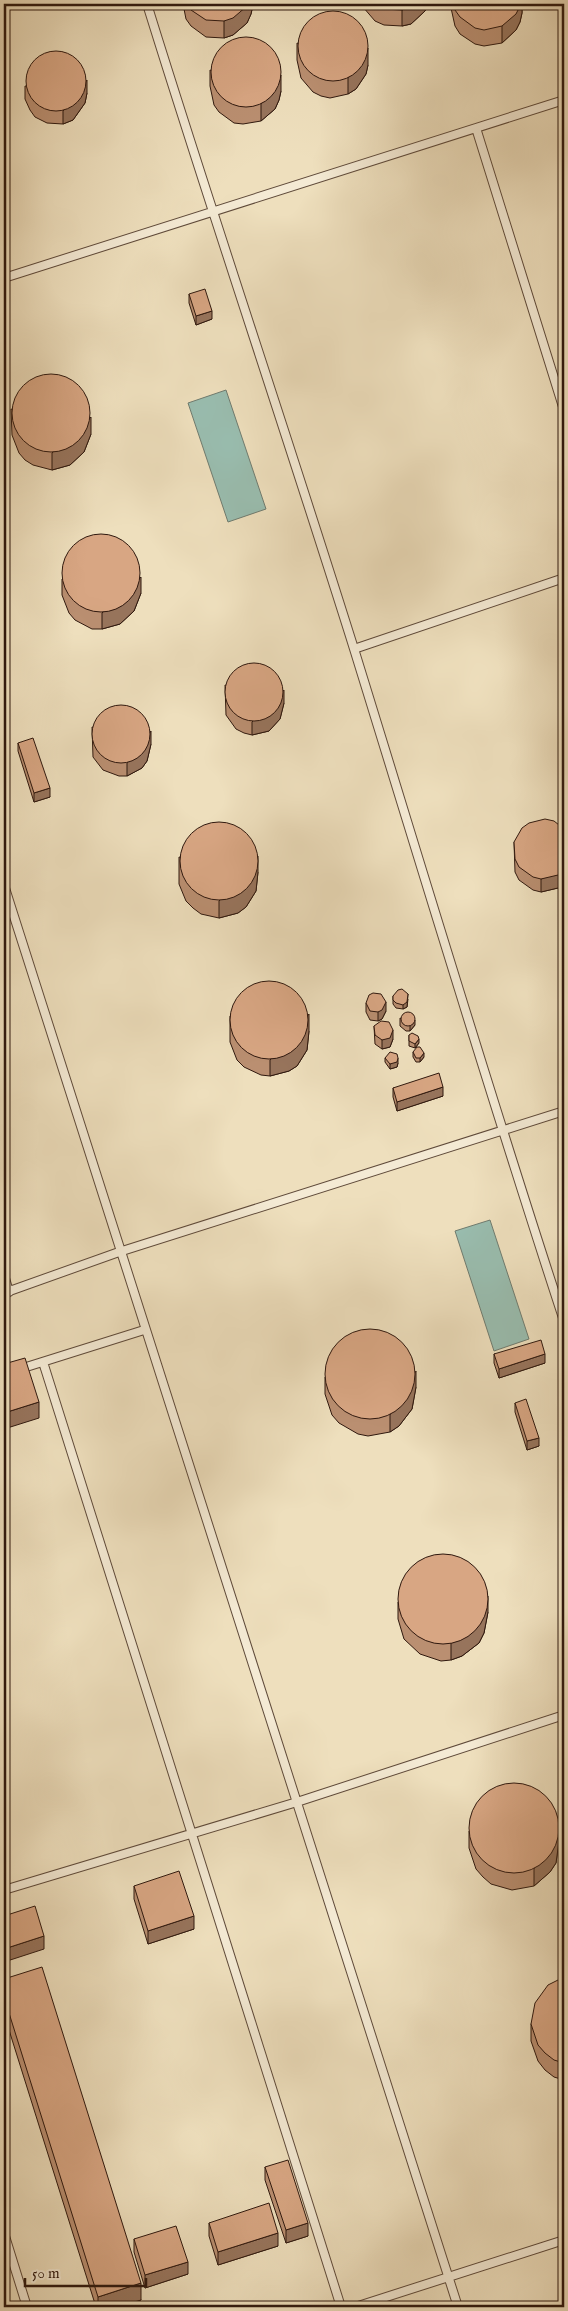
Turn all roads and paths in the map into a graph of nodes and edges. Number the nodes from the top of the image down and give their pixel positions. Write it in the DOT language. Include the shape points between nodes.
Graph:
graph roads {
  1 [pos="147,4"];
  2 [pos="563,4"];
  3 [pos="564,8"];
  4 [pos="564,100"];
  5 [pos="476,128"];
  6 [pos="211,212"];
  7 [pos="4,278"];
  8 [pos="564,410"];
  9 [pos="564,578"];
  10 [pos="354,649"];
  11 [pos="4,885"];
  12 [pos="564,1111"];
  13 [pos="502,1132"];
  14 [pos="119,1252"];
  15 [pos="4,1275"];
  16 [pos="6,1292"];
  17 [pos="564,1321"];
  18 [pos="144,1330"];
  19 [pos="43,1362"];
  20 [pos="4,1374"];
  21 [pos="564,1715"];
  22 [pos="297,1802"];
  23 [pos="192,1833"];
  24 [pos="4,1890"];
  25 [pos="4,2233"];
  26 [pos="564,2240"];
  27 [pos="449,2277"];
  28 [pos="27,2307"];
  29 [pos="341,2307"];
  30 [pos="355,2307"];
  31 [pos="458,2307"];
  1 -- 6 [label="lane"];
  2 -- 3 [label="lane"];
  4 -- 5 [label="lane"];
  5 -- 6 [label="lane"];
  5 -- 8 [label="lane"];
  6 -- 7 [label="lane"];
  6 -- 10 [label="lane"];
  9 -- 10 [label="lane"];
  10 -- 13 [label="lane"];
  11 -- 14 [label="lane"];
  12 -- 13 [label="lane"];
  13 -- 14 [label="lane"];
  13 -- 17 [label="lane"];
  14 -- 16 [label="lane"];
  14 -- 18 [label="lane"];
  15 -- 16 [label="lane"];
  18 -- 19 [label="lane"];
  18 -- 22 [label="lane"];
  19 -- 20 [label="lane"];
  19 -- 23 [label="lane"];
  21 -- 22 [label="lane"];
  22 -- 23 [label="lane"];
  22 -- 27 [label="lane"];
  23 -- 24 [label="lane"];
  23 -- 29 [label="lane"];
  25 -- 28 [label="lane"];
  26 -- 27 [label="lane"];
  27 -- 30 [label="lane"];
  27 -- 31 [label="lane"];
}
